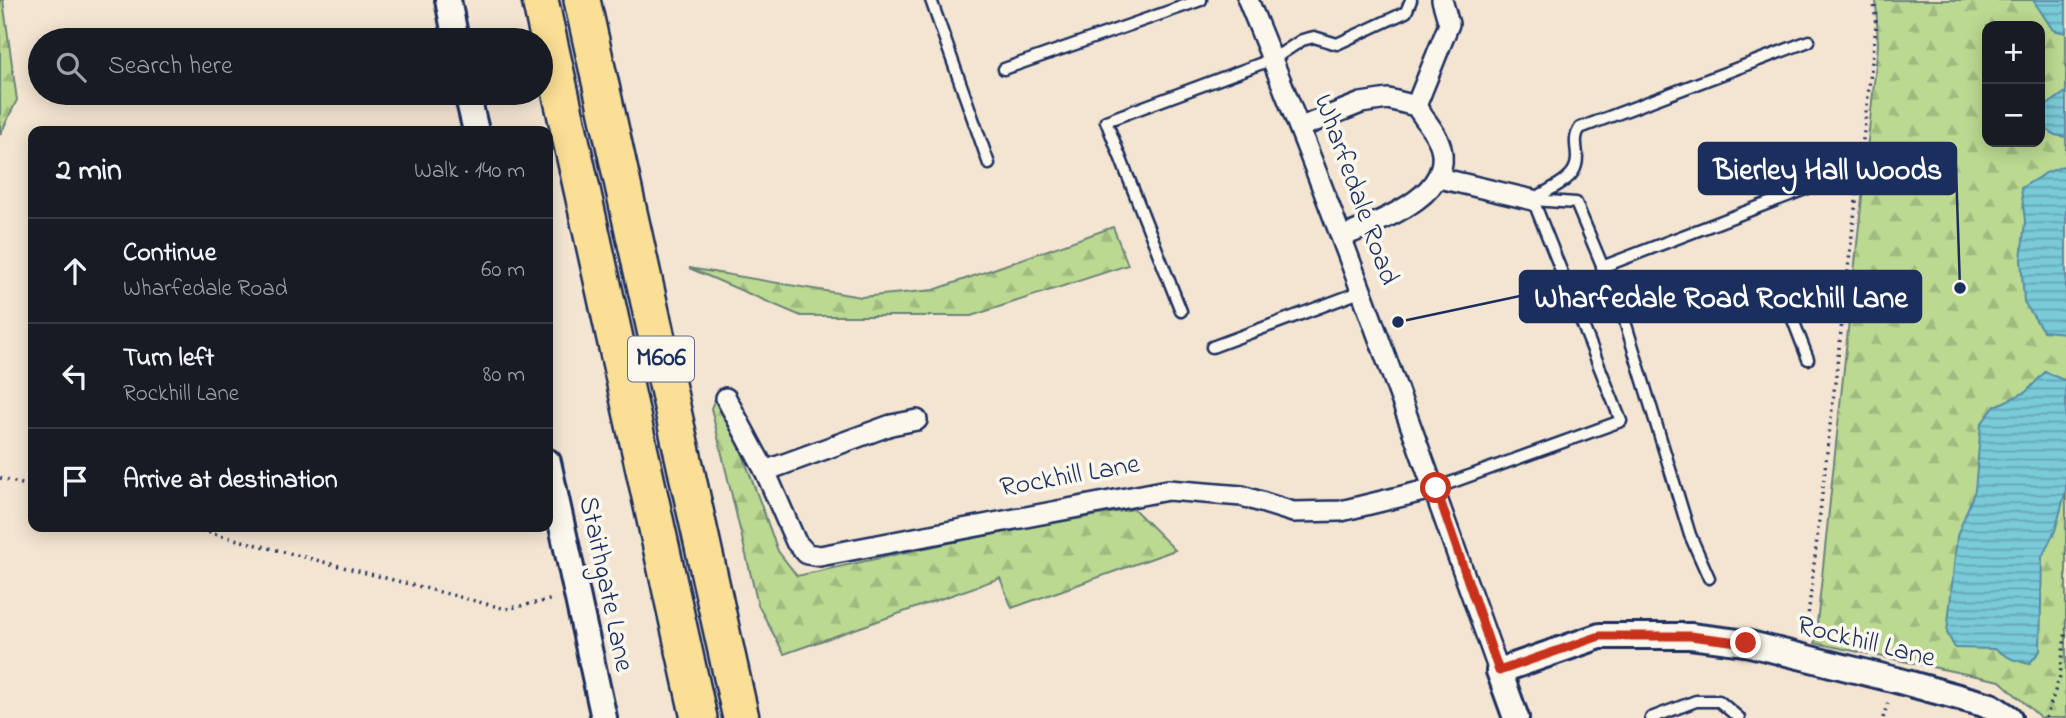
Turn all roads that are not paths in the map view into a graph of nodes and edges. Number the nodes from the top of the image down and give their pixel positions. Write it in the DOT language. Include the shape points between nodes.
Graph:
graph roads {
  1 [pos="447,0"];
  2 [pos="540,0"];
  3 [pos="582,0"];
  4 [pos="931,0"];
  5 [pos="1248,0"];
  6 [pos="1411,0"];
  7 [pos="1442,0"];
  8 [pos="1195,1"];
  9 [pos="453,28"];
  10 [pos="546,28"];
  11 [pos="1809,41"];
  12 [pos="553,59"];
  13 [pos="1273,59"];
  14 [pos="1004,69"];
  15 [pos="470,105"];
  16 [pos="1416,106"];
  17 [pos="475,126"];
  18 [pos="1301,127"];
  19 [pos="989,164"];
  20 [pos="1439,178"];
  21 [pos="1821,183"];
  22 [pos="1533,200"];
  23 [pos="1342,237"];
  24 [pos="1602,267"];
  25 [pos="1360,292"];
  26 [pos="1181,311"];
  27 [pos="1623,314"];
  28 [pos="1212,347"];
  29 [pos="1808,359"];
  30 [pos="726,398"];
  31 [pos="917,420"];
  32 [pos="765,471"];
  33 [pos="553,486"];
  34 [pos="1436,488"];
  35 [pos="1709,578"];
  36 [pos="718,615"];
  37 [pos="1499,671"];
  38 [pos="604,718"];
  39 [pos="698,718"];
  40 [pos="741,718"];
  41 [pos="760,718"];
  42 [pos="1516,718"];
  43 [pos="1651,718"];
  44 [pos="1739,718"];
  45 [pos="2009,718"];
  1 -- 9 [label="street"];
  2 -- 10 [label="highway, M606"];
  3 -- 36 [label="highway, M606"];
  4 -- 19 [label="lane"];
  5 -- 13 [label="street, Wharfedale Road"];
  6 -- 13 [label="lane" via="1406,12 1337,44 1314,37"];
  7 -- 16 [label="street" via="1449,24"];
  8 -- 14 [label="lane"];
  11 -- 22 [label="lane" via="1580,128 1575,135 1577,165 1568,178"];
  12 -- 39 [label="highway, M606"];
  13 -- 18 [label="street, Wharfedale Road"];
  13 -- 26 [label="lane" via="1106,121"];
  15 -- 17 [label="street"];
  16 -- 18 [label="street" via="1388,99 1362,103"];
  16 -- 20 [label="street" via="1441,148"];
  18 -- 23 [label="street, Wharfedale Road"];
  20 -- 22 [label="street"];
  20 -- 23 [label="street" via="1425,194 1395,214"];
  21 -- 24 [label="lane"];
  22 -- 24 [label="lane" via="1576,203"];
  22 -- 34 [label="lane" via="1621,421"];
  23 -- 25 [label="street, Wharfedale Road"];
  24 -- 27 [label="lane"];
  25 -- 28 [label="lane"];
  25 -- 34 [label="street, Wharfedale Road"];
  27 -- 29 [label="lane" via="1780,286"];
  27 -- 35 [label="lane" via="1690,535"];
  30 -- 32 [label="street, Rockhill Lane"];
  31 -- 32 [label="street" via="891,425"];
  32 -- 34 [label="street, Rockhill Lane" via="796,542 807,554 820,556 1168,491 1242,496 1293,512 1341,511"];
  33 -- 38 [label="street, Staithgate Lane"];
  34 -- 37 [label="street, Wharfedale Road"];
  36 -- 40 [label="highway, M606"];
  36 -- 41 [label="highway, M606"];
  37 -- 42 [label="street, Wharfedale Road"];
  37 -- 45 [label="street, Rockhill Lane" via="1600,636 1690,636 1746,643 1991,706"];
  43 -- 44 [label="lane" via="1696,701 1719,701"];
}
